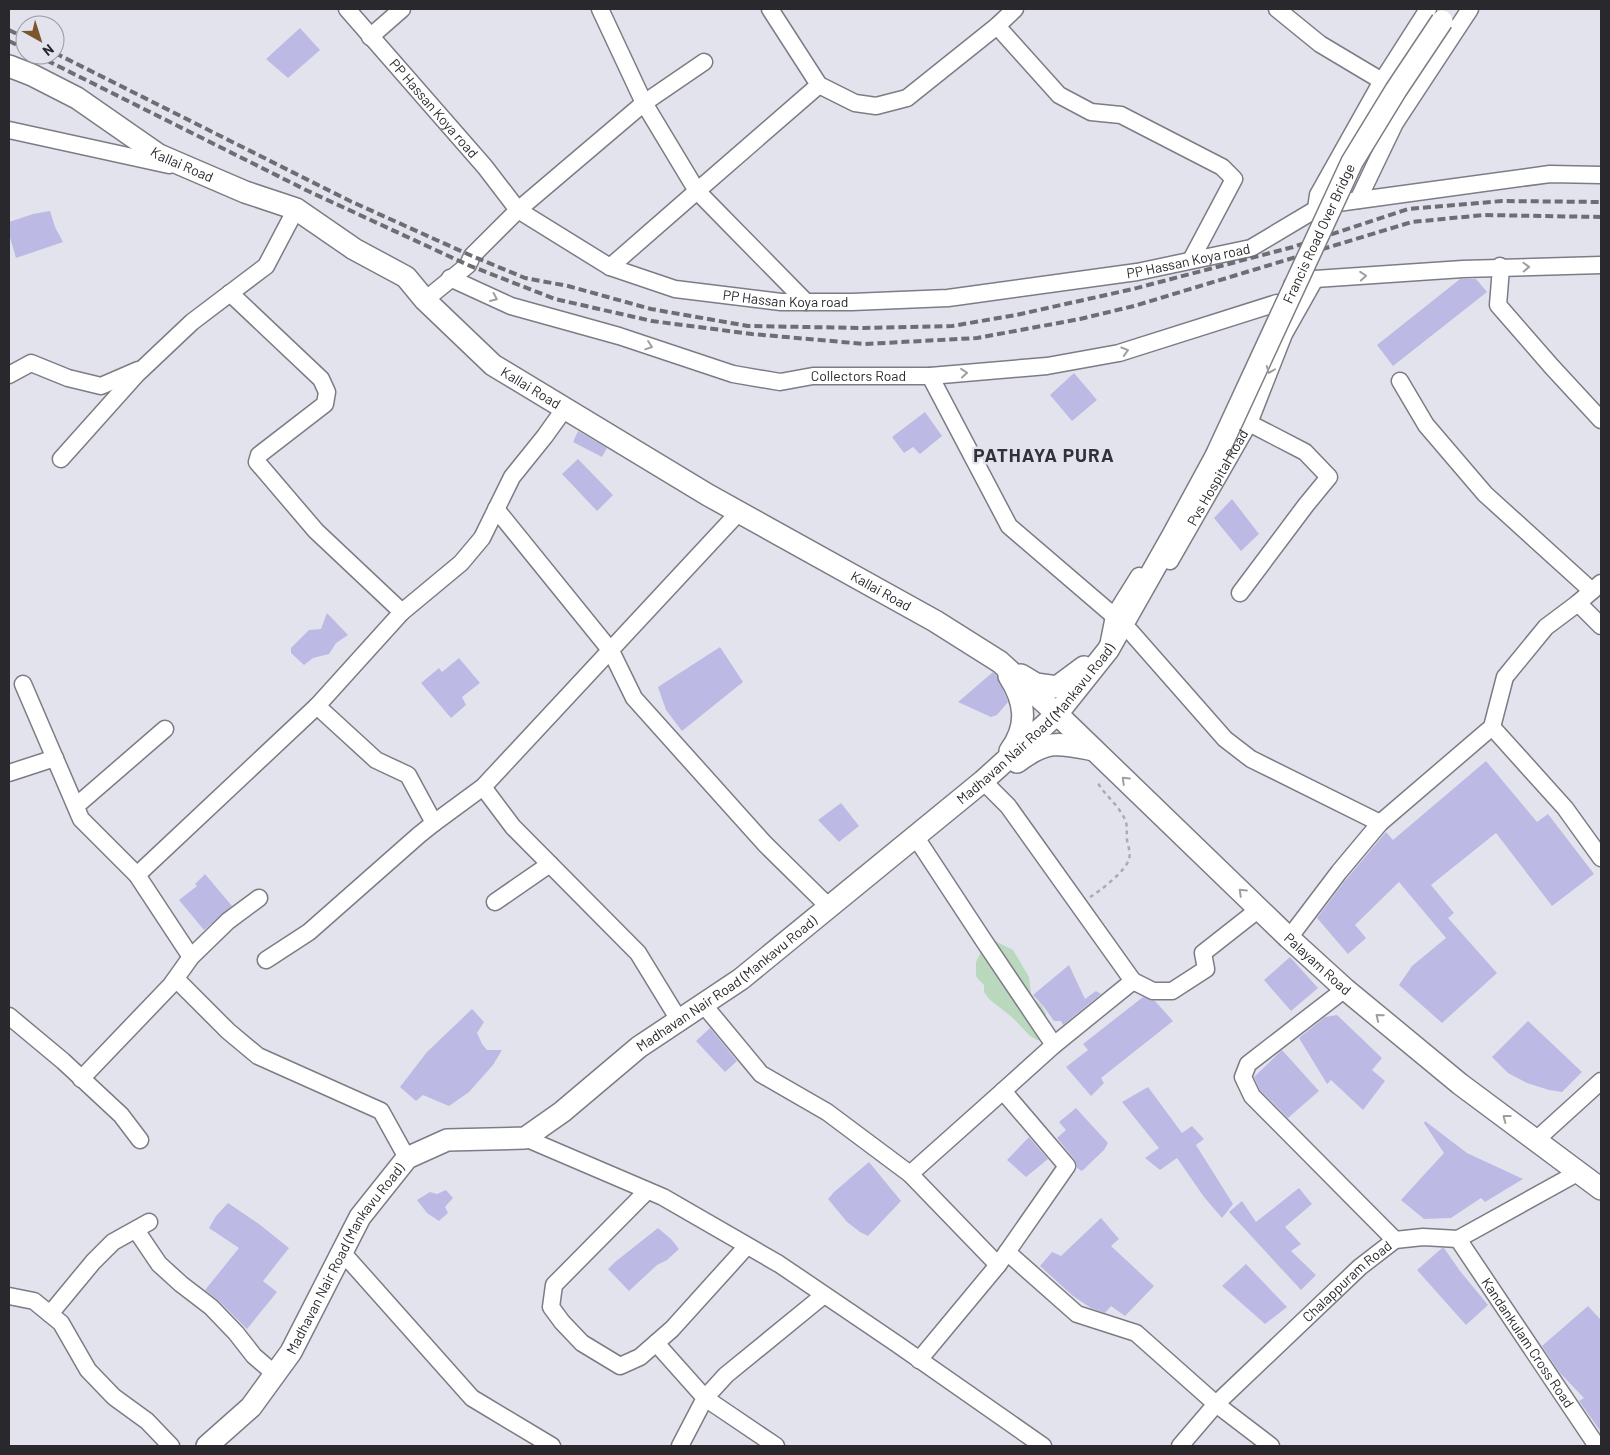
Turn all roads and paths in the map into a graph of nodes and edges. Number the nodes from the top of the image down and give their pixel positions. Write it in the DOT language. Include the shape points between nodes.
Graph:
graph roads {
  1 [pos="347,9"];
  2 [pos="402,9"];
  3 [pos="600,9"];
  4 [pos="770,9"];
  5 [pos="1015,9"];
  6 [pos="1277,9"];
  7 [pos="1470,9"];
  8 [pos="1440,13"];
  9 [pos="997,26"];
  10 [pos="370,37"];
  11 [pos="704,62"];
  12 [pos="9,66"];
  13 [pos="1382,81"];
  14 [pos="819,85"];
  15 [pos="644,103"];
  16 [pos="9,130"];
  17 [pos="188,167"];
  18 [pos="1601,175"];
  19 [pos="697,190"];
  20 [pos="1358,200"];
  21 [pos="1320,207"];
  22 [pos="296,209"];
  23 [pos="518,210"];
  24 [pos="1191,260"];
  25 [pos="1601,265"];
  26 [pos="610,267"];
  27 [pos="1500,267"];
  28 [pos="450,278"];
  29 [pos="1315,279"];
  30 [pos="230,293"];
  31 [pos="425,300"];
  32 [pos="806,302"];
  33 [pos="1276,303"];
  34 [pos="144,368"];
  35 [pos="9,375"];
  36 [pos="930,376"];
  37 [pos="1400,380"];
  38 [pos="564,408"];
  39 [pos="1601,420"];
  40 [pos="1249,423"];
  41 [pos="1216,456"];
  42 [pos="61,459"];
  43 [pos="496,509"];
  44 [pos="739,512"];
  45 [pos="1597,587"];
  46 [pos="1240,593"];
  47 [pos="1578,603"];
  48 [pos="402,612"];
  49 [pos="1114,616"];
  50 [pos="1601,626"];
  51 [pos="1130,631"];
  52 [pos="611,651"];
  53 [pos="1103,655"];
  54 [pos="1000,662"];
  55 [pos="23,684"];
  56 [pos="317,706"];
  57 [pos="1057,714"];
  58 [pos="1492,727"];
  59 [pos="165,729"];
  60 [pos="1094,750"];
  61 [pos="55,758"];
  62 [pos="1001,763"];
  63 [pos="1112,767"];
  64 [pos="9,773"];
  65 [pos="983,781"];
  66 [pos="483,787"];
  67 [pos="76,806"];
  68 [pos="1380,822"];
  69 [pos="434,824"];
  70 [pos="916,836"];
  71 [pos="1601,858"];
  72 [pos="550,864"];
  73 [pos="137,875"];
  74 [pos="259,898"];
  75 [pos="495,902"];
  76 [pos="1079,905"];
  77 [pos="829,907"];
  78 [pos="1259,909"];
  79 [pos="1289,938"];
  80 [pos="191,957"];
  81 [pos="266,960"];
  82 [pos="176,979"];
  83 [pos="1133,982"];
  84 [pos="1345,989"];
  85 [pos="703,1004"];
  86 [pos="9,1016"];
  87 [pos="680,1020"];
  88 [pos="1054,1045"];
  89 [pos="82,1079"];
  90 [pos="1601,1080"];
  91 [pos="1003,1091"];
  92 [pos="525,1138"];
  93 [pos="140,1140"];
  94 [pos="1536,1140"];
  95 [pos="407,1158"];
  96 [pos="1579,1172"];
  97 [pos="910,1174"];
  98 [pos="1601,1189"];
  99 [pos="647,1191"];
  100 [pos="1458,1239"];
  101 [pos="1395,1240"];
  102 [pos="747,1246"];
  103 [pos="342,1252"];
  104 [pos="1003,1258"];
  105 [pos="824,1295"];
  106 [pos="9,1296"];
  107 [pos="50,1314"];
  108 [pos="656,1343"];
  109 [pos="920,1360"];
  110 [pos="275,1374"];
  111 [pos="706,1398"];
  112 [pos="1216,1404"];
  113 [pos="171,1446"];
  114 [pos="207,1446"];
  115 [pos="552,1446"];
  116 [pos="680,1446"];
  117 [pos="776,1446"];
  118 [pos="1043,1446"];
  119 [pos="1180,1446"];
  120 [pos="1271,1446"];
  121 [pos="1597,1446"];
  1 -- 10 [label="street, PP Hassan Koya road"];
  2 -- 10 [label="street"];
  3 -- 15 [label="street"];
  4 -- 14 [label="street"];
  5 -- 9 [label="street"];
  6 -- 13 [label="street" via="1320,44"];
  7 -- 20 [label="street" via="1395,123"];
  8 -- 13 [label="street"];
  8 -- 41 [label="main road, Francis Road Over Bridge, bridge" via="1352,162"];
  9 -- 14 [label="street" via="907,98 876,106 855,103"];
  9 -- 24 [label="street" via="1059,96 1091,112 1122,115 1222,167 1234,179"];
  10 -- 23 [label="street, PP Hassan Koya road" via="485,167"];
  11 -- 15 [label="street"];
  12 -- 17 [label="main road, Kallai Road" via="77,98 159,155"];
  13 -- 21 [label="street" via="1318,195"];
  14 -- 19 [label="street"];
  15 -- 19 [label="street"];
  15 -- 23 [label="street"];
  16 -- 17 [label="street"];
  17 -- 22 [label="main road, Kallai Road" via="245,192"];
  18 -- 20 [label="street" via="1550,174"];
  19 -- 26 [label="street"];
  19 -- 32 [label="street"];
  20 -- 21 [label="street"];
  21 -- 24 [label="street, PP Hassan Koya road" via="1251,248"];
  22 -- 30 [label="street" via="266,266"];
  22 -- 31 [label="main road, Kallai Road" via="354,249 406,277"];
  23 -- 26 [label="street, PP Hassan Koya road"];
  23 -- 28 [label="street" via="472,256 468,265"];
  24 -- 32 [label="street, PP Hassan Koya road" via="1137,272 948,298"];
  27 -- 25 [label="street, Pvs Hospital Road, one-way"];
  26 -- 32 [label="street, PP Hassan Koya road" via="675,289"];
  29 -- 27 [label="street, Pvs Hospital Road, one-way"];
  27 -- 39 [label="street" via="1498,305"];
  28 -- 31 [label="street"];
  28 -- 36 [label="street, Collectors Road, one-way" via="511,306 619,336 733,374 780,382 812,376"];
  29 -- 33 [label="street, Pvs Hospital Road" via="1299,278"];
  29 -- 40 [label="street, Pvs Hospital Road, one-way" via="1284,334"];
  30 -- 34 [label="street" via="192,322"];
  30 -- 48 [label="street" via="321,379 327,392 325,404 258,455 257,462 316,531"];
  31 -- 38 [label="main road, Kallai Road" via="493,365"];
  36 -- 33 [label="street, Collectors Road, one-way" via="1047,366 1119,353"];
  33 -- 49 [label="street, Pvs Hospital Road" via="1205,461 1167,533"];
  34 -- 35 [label="street" via="101,386 68,378 31,363"];
  34 -- 42 [label="street"];
  36 -- 49 [label="street" via="1010,526"];
  37 -- 45 [label="street" via="1426,425 1485,494"];
  38 -- 43 [label="street" via="512,477"];
  38 -- 44 [label="main road, Kallai Road"];
  40 -- 46 [label="street" via="1305,452 1329,477"];
  40 -- 51 [label="street, Pvs Hospital Road"];
  41 -- 53 [label="main road, Madhavan Nair Road (Mankavu Road)"];
  43 -- 48 [label="street" via="482,538 461,563"];
  43 -- 52 [label="street"];
  44 -- 52 [label="street"];
  44 -- 54 [label="main road, Kallai Road" via="935,621"];
  45 -- 47 [label="street"];
  47 -- 50 [label="street"];
  47 -- 58 [label="street" via="1546,627 1505,677"];
  48 -- 56 [label="street"];
  49 -- 53 [label="street, Pvs Hospital Road"];
  51 -- 53 [label="street, Pvs Hospital Road"];
  51 -- 68 [label="street" via="1225,739 1252,759"];
  52 -- 66 [label="street"];
  52 -- 77 [label="street" via="634,698 765,844"];
  53 -- 54 [label="main road" via="1057,687 1036,684"];
  53 -- 57 [label="main road, Madhavan Nair Road (Mankavu Road)"];
  54 -- 57 [label="main road, Kallai Road"];
  54 -- 62 [label="main road" via="1017,689 1023,722 1019,738"];
  55 -- 61 [label="street"];
  56 -- 69 [label="street" via="376,760 408,775"];
  56 -- 73 [label="street"];
  57 -- 60 [label="main road, Palayam Road"];
  57 -- 62 [label="main road, Madhavan Nair Road (Mankavu Road)"];
  58 -- 68 [label="street"];
  58 -- 71 [label="street" via="1565,808"];
  59 -- 67 [label="street"];
  60 -- 63 [label="main road, Palayam Road"];
  60 -- 65 [label="main road" via="1062,744 1047,745"];
  61 -- 64 [label="street"];
  61 -- 67 [label="street"];
  62 -- 65 [label="main road, Madhavan Nair Road (Mankavu Road)"];
  63 -- 76 [label="path" via="1098,783 1127,822 1129,860 1110,883"];
  78 -- 63 [label="main road, Palayam Road, one-way"];
  65 -- 70 [label="main road, Madhavan Nair Road (Mankavu Road)"];
  65 -- 76 [label="street" via="1008,806"];
  66 -- 69 [label="street"];
  66 -- 72 [label="street" via="513,827"];
  67 -- 73 [label="street" via="81,819"];
  68 -- 79 [label="street"];
  69 -- 81 [label="street" via="309,932"];
  70 -- 77 [label="main road, Madhavan Nair Road (Mankavu Road)"];
  70 -- 88 [label="street"];
  72 -- 75 [label="street"];
  72 -- 87 [label="street" via="638,953"];
  73 -- 80 [label="street"];
  74 -- 80 [label="street" via="228,921"];
  76 -- 83 [label="street"];
  77 -- 85 [label="main road, Madhavan Nair Road (Mankavu Road)" via="741,980"];
  78 -- 79 [label="main road, Palayam Road"];
  78 -- 83 [label="street" via="1203,953 1206,969 1172,991 1153,991"];
  79 -- 84 [label="main road, Palayam Road"];
  80 -- 82 [label="street"];
  82 -- 89 [label="street"];
  82 -- 95 [label="street" via="258,1056 382,1111"];
  83 -- 88 [label="street"];
  94 -- 84 [label="main road, Palayam Road, one-way" via="1460,1084"];
  84 -- 101 [label="street" via="1248,1064 1244,1077 1252,1096"];
  85 -- 87 [label="main road, Madhavan Nair Road (Mankavu Road)"];
  85 -- 97 [label="street" via="761,1074 827,1112"];
  86 -- 89 [label="street"];
  87 -- 92 [label="main road, Madhavan Nair Road (Mankavu Road)" via="639,1047 562,1112"];
  88 -- 91 [label="street"];
  89 -- 93 [label="street" via="121,1115"];
  90 -- 94 [label="street"];
  91 -- 97 [label="street"];
  91 -- 104 [label="street" via="1067,1166"];
  92 -- 95 [label="main road, Madhavan Nair Road (Mankavu Road)" via="447,1140"];
  92 -- 99 [label="street"];
  94 -- 96 [label="main road, Palayam Road"];
  95 -- 103 [label="main road, Madhavan Nair Road (Mankavu Road)" via="360,1217"];
  96 -- 98 [label="main road, Palayam Road"];
  96 -- 100 [label="street"];
  97 -- 104 [label="street"];
  99 -- 102 [label="street"];
  99 -- 108 [label="street" via="554,1285 551,1307 582,1343 620,1366 640,1357"];
  100 -- 101 [label="street, Chalappuram Road" via="1423,1237"];
  100 -- 121 [label="street, Kandankulam Cross Road"];
  101 -- 112 [label="street, Chalappuram Road" via="1360,1267"];
  102 -- 105 [label="street"];
  102 -- 108 [label="street"];
  103 -- 110 [label="main road, Madhavan Nair Road (Mankavu Road)" via="291,1352"];
  103 -- 115 [label="street" via="472,1398"];
  104 -- 109 [label="street"];
  104 -- 112 [label="street" via="1077,1314 1136,1333"];
  105 -- 109 [label="street"];
  105 -- 111 [label="street" via="726,1375"];
  106 -- 107 [label="street" via="34,1301"];
  107 -- 110 [label="street" via="113,1242 143,1226 159,1264 211,1307 254,1356"];
  107 -- 113 [label="street" via="61,1323 88,1370"];
  108 -- 111 [label="street"];
  109 -- 118 [label="street"];
  110 -- 114 [label="main road, Madhavan Nair Road (Mankavu Road)" via="251,1407"];
  111 -- 116 [label="street"];
  111 -- 117 [label="street"];
  112 -- 119 [label="street, Chalappuram Road"];
  112 -- 120 [label="street"];
}
